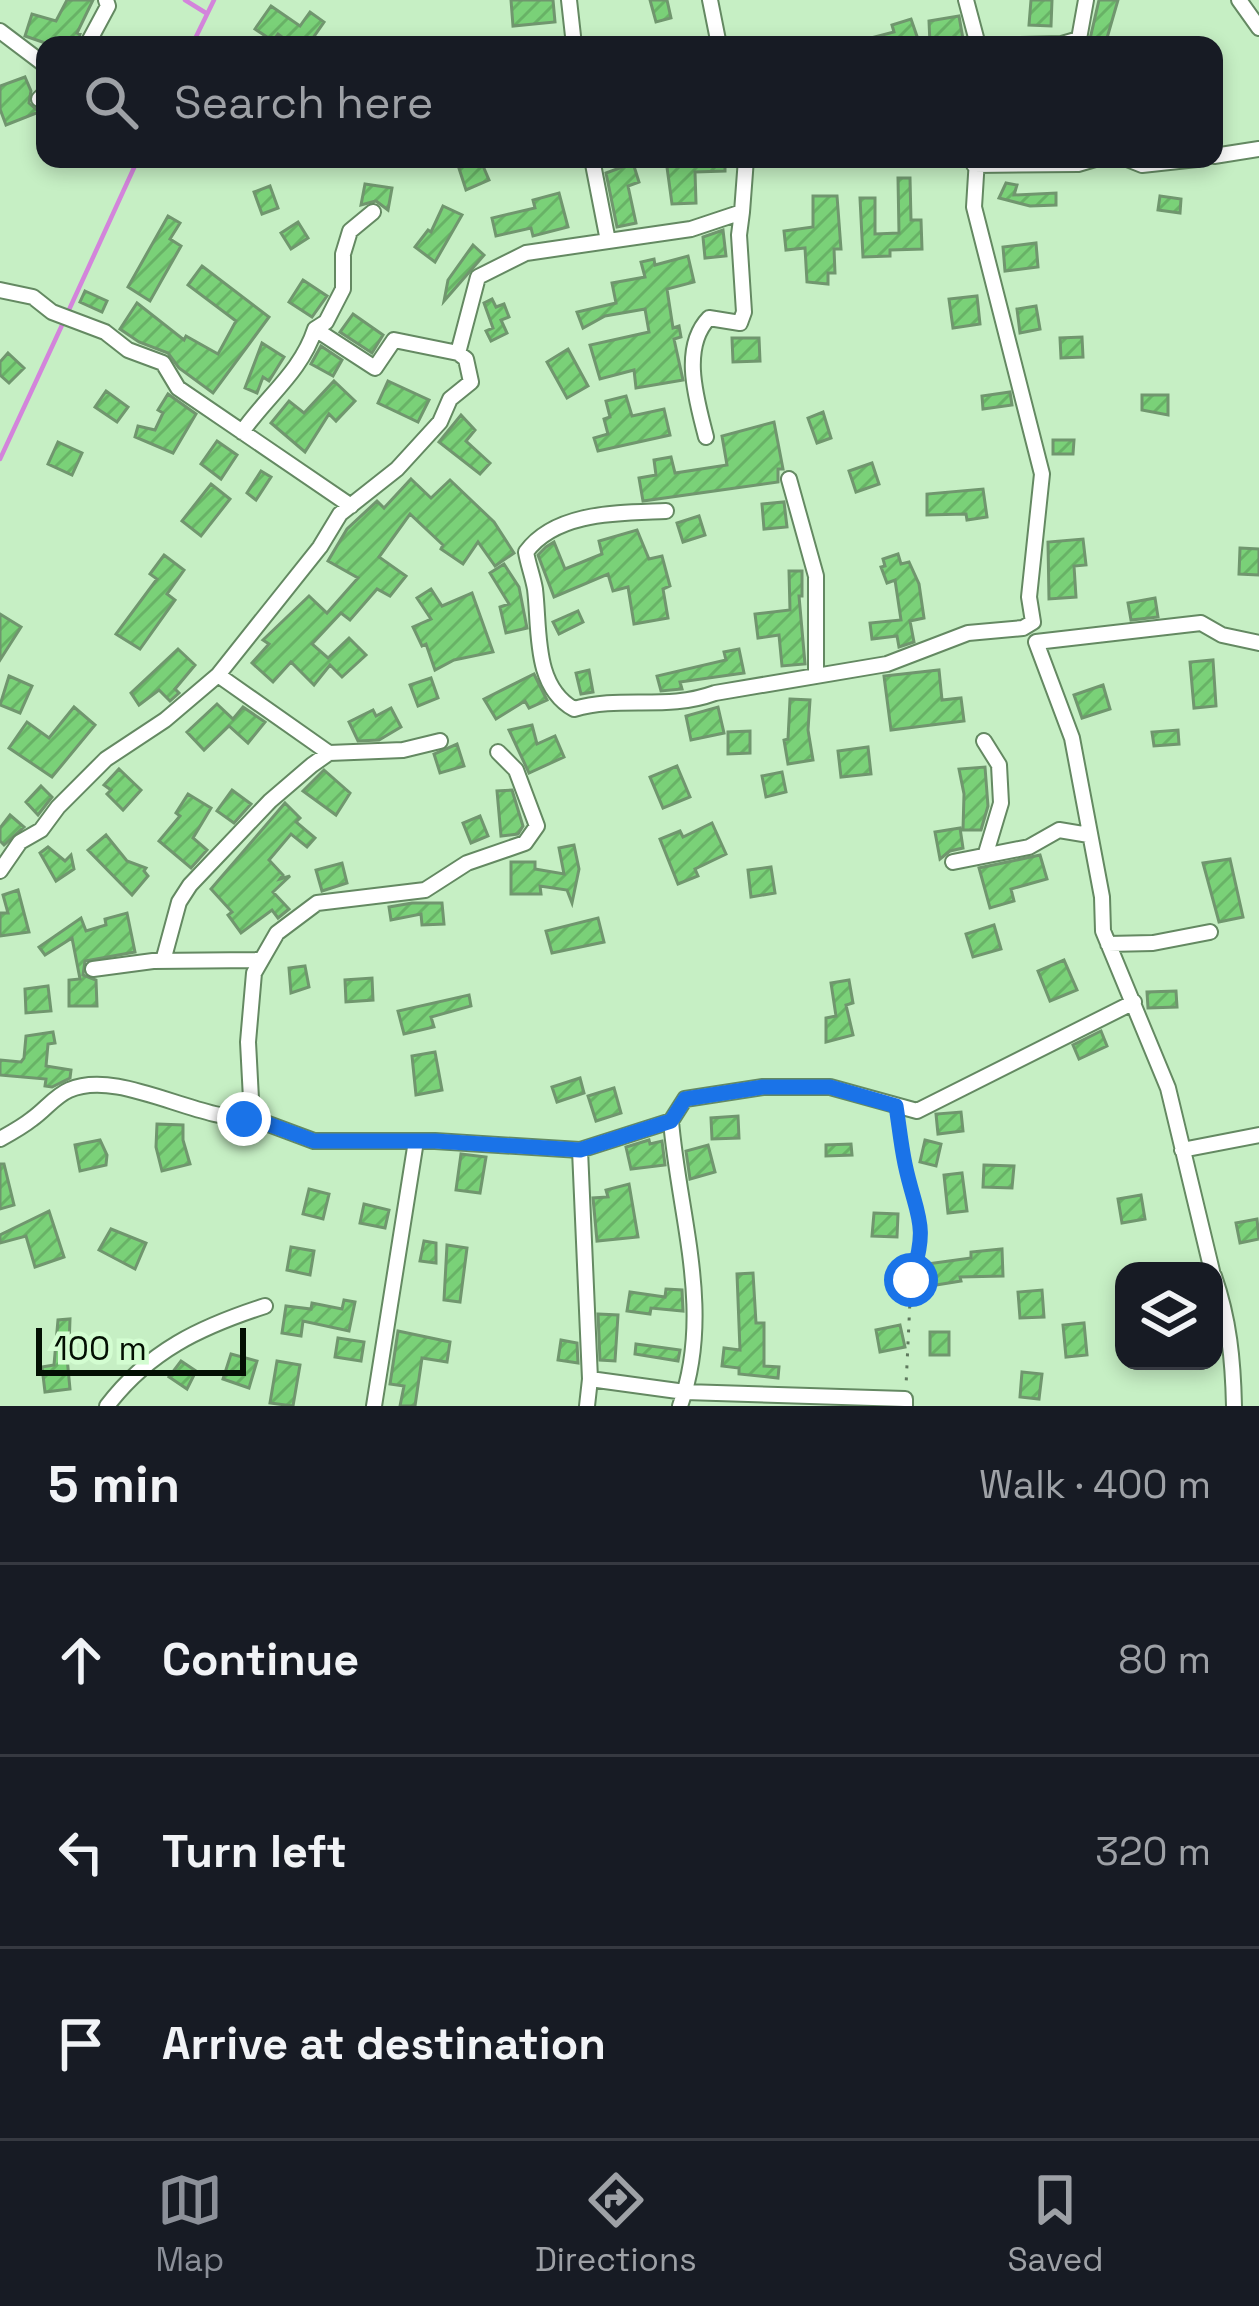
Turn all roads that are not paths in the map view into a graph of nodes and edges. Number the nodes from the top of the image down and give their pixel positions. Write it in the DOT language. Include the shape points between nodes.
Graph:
graph roads {
  1 [pos="106,0"];
  2 [pos="569,0"];
  3 [pos="710,0"];
  4 [pos="966,0"];
  5 [pos="1086,0"];
  6 [pos="1239,0"];
  7 [pos="1259,28"];
  8 [pos="0,32"];
  9 [pos="92,36"];
  10 [pos="573,36"];
  11 [pos="717,36"];
  12 [pos="976,36"];
  13 [pos="1079,36"];
  14 [pos="36,58"];
  15 [pos="1259,149"];
  16 [pos="1223,155"];
  17 [pos="594,168"];
  18 [pos="745,168"];
  19 [pos="976,168"];
  20 [pos="374,212"];
  21 [pos="742,212"];
  22 [pos="608,241"];
  23 [pos="0,290"];
  24 [pos="314,329"];
  25 [pos="458,353"];
  26 [pos="242,432"];
  27 [pos="706,437"];
  28 [pos="789,479"];
  29 [pos="351,506"];
  30 [pos="666,511"];
  31 [pos="1023,628"];
  32 [pos="1036,642"];
  33 [pos="1259,643"];
  34 [pos="218,675"];
  35 [pos="816,676"];
  36 [pos="440,741"];
  37 [pos="984,741"];
  38 [pos="329,752"];
  39 [pos="498,752"];
  40 [pos="1089,835"];
  41 [pos="986,853"];
  42 [pos="952,862"];
  43 [pos="1,867"];
  44 [pos="1210,932"];
  45 [pos="1108,944"];
  46 [pos="258,960"];
  47 [pos="163,961"];
  48 [pos="93,969"];
  49 [pos="1134,1002"];
  50 [pos="252,1118"];
  51 [pos="671,1121"];
  52 [pos="1259,1135"];
  53 [pos="0,1139"];
  54 [pos="416,1141"];
  55 [pos="580,1150"];
  56 [pos="1182,1150"];
  57 [pos="1210,1262"];
  58 [pos="1223,1302"];
  59 [pos="265,1306"];
  60 [pos="590,1379"];
  61 [pos="682,1399"];
  62 [pos="824,1402"];
  63 [pos="905,1403"];
  64 [pos="107,1406"];
  65 [pos="374,1406"];
  66 [pos="587,1406"];
  67 [pos="1234,1406"];
  1 -- 9 [label="street"];
  2 -- 10 [label="street"];
  3 -- 11 [label="street"];
  4 -- 12 [label="street"];
  5 -- 13 [label="street"];
  6 -- 7 [label="street"];
  8 -- 14 [label="street"];
  15 -- 16 [label="street"];
  17 -- 22 [label="street"];
  18 -- 21 [label="street"];
  19 -- 31 [label="street" via="974,207 1042,474 1033,622"];
  20 -- 24 [label="street" via="350,231 343,289"];
  21 -- 22 [label="street" via="691,230"];
  21 -- 27 [label="street" via="744,312 740,323 709,318 694,345"];
  22 -- 25 [label="street" via="526,253 478,277"];
  23 -- 26 [label="street" via="33,297 163,363 178,388"];
  24 -- 25 [label="street" via="375,368 394,340"];
  24 -- 26 [label="street" via="283,387"];
  25 -- 29 [label="street" via="470,382 397,469"];
  26 -- 29 [label="street"];
  28 -- 35 [label="street" via="816,576"];
  29 -- 34 [label="street"];
  30 -- 35 [label="street" via="582,517 526,552 542,667 560,701 574,709 688,703"];
  31 -- 32 [label="street"];
  31 -- 35 [label="street" via="968,632 886,664"];
  32 -- 33 [label="street" via="1201,623"];
  32 -- 40 [label="street" via="1072,738"];
  34 -- 38 [label="street"];
  34 -- 43 [label="street" via="106,759"];
  36 -- 38 [label="street"];
  37 -- 41 [label="street" via="999,765 1001,803"];
  38 -- 47 [label="street" via="190,885"];
  39 -- 46 [label="street" via="516,770 537,826 525,843 467,863 425,890 317,902"];
  40 -- 41 [label="street" via="1059,830 1029,847"];
  40 -- 45 [label="street"];
  41 -- 42 [label="street"];
  44 -- 45 [label="street"];
  45 -- 49 [label="street"];
  46 -- 47 [label="street"];
  46 -- 50 [label="street" via="248,1042"];
  47 -- 48 [label="street"];
  49 -- 51 [label="street" via="917,1112 830,1087 763,1087 685,1099"];
  49 -- 56 [label="street"];
  50 -- 53 [label="street" via="117,1087 79,1087"];
  50 -- 54 [label="street" via="314,1141"];
  51 -- 55 [label="street"];
  51 -- 61 [label="street" via="696,1316"];
  52 -- 56 [label="street"];
  54 -- 55 [label="street"];
  54 -- 65 [label="street"];
  55 -- 60 [label="street"];
  56 -- 57 [label="street"];
  58 -- 67 [label="street"];
  59 -- 64 [label="street" via="180,1339"];
  60 -- 61 [label="street"];
  60 -- 66 [label="street"];
  61 -- 62 [label="street"];
  62 -- 63 [label="street"];
}
